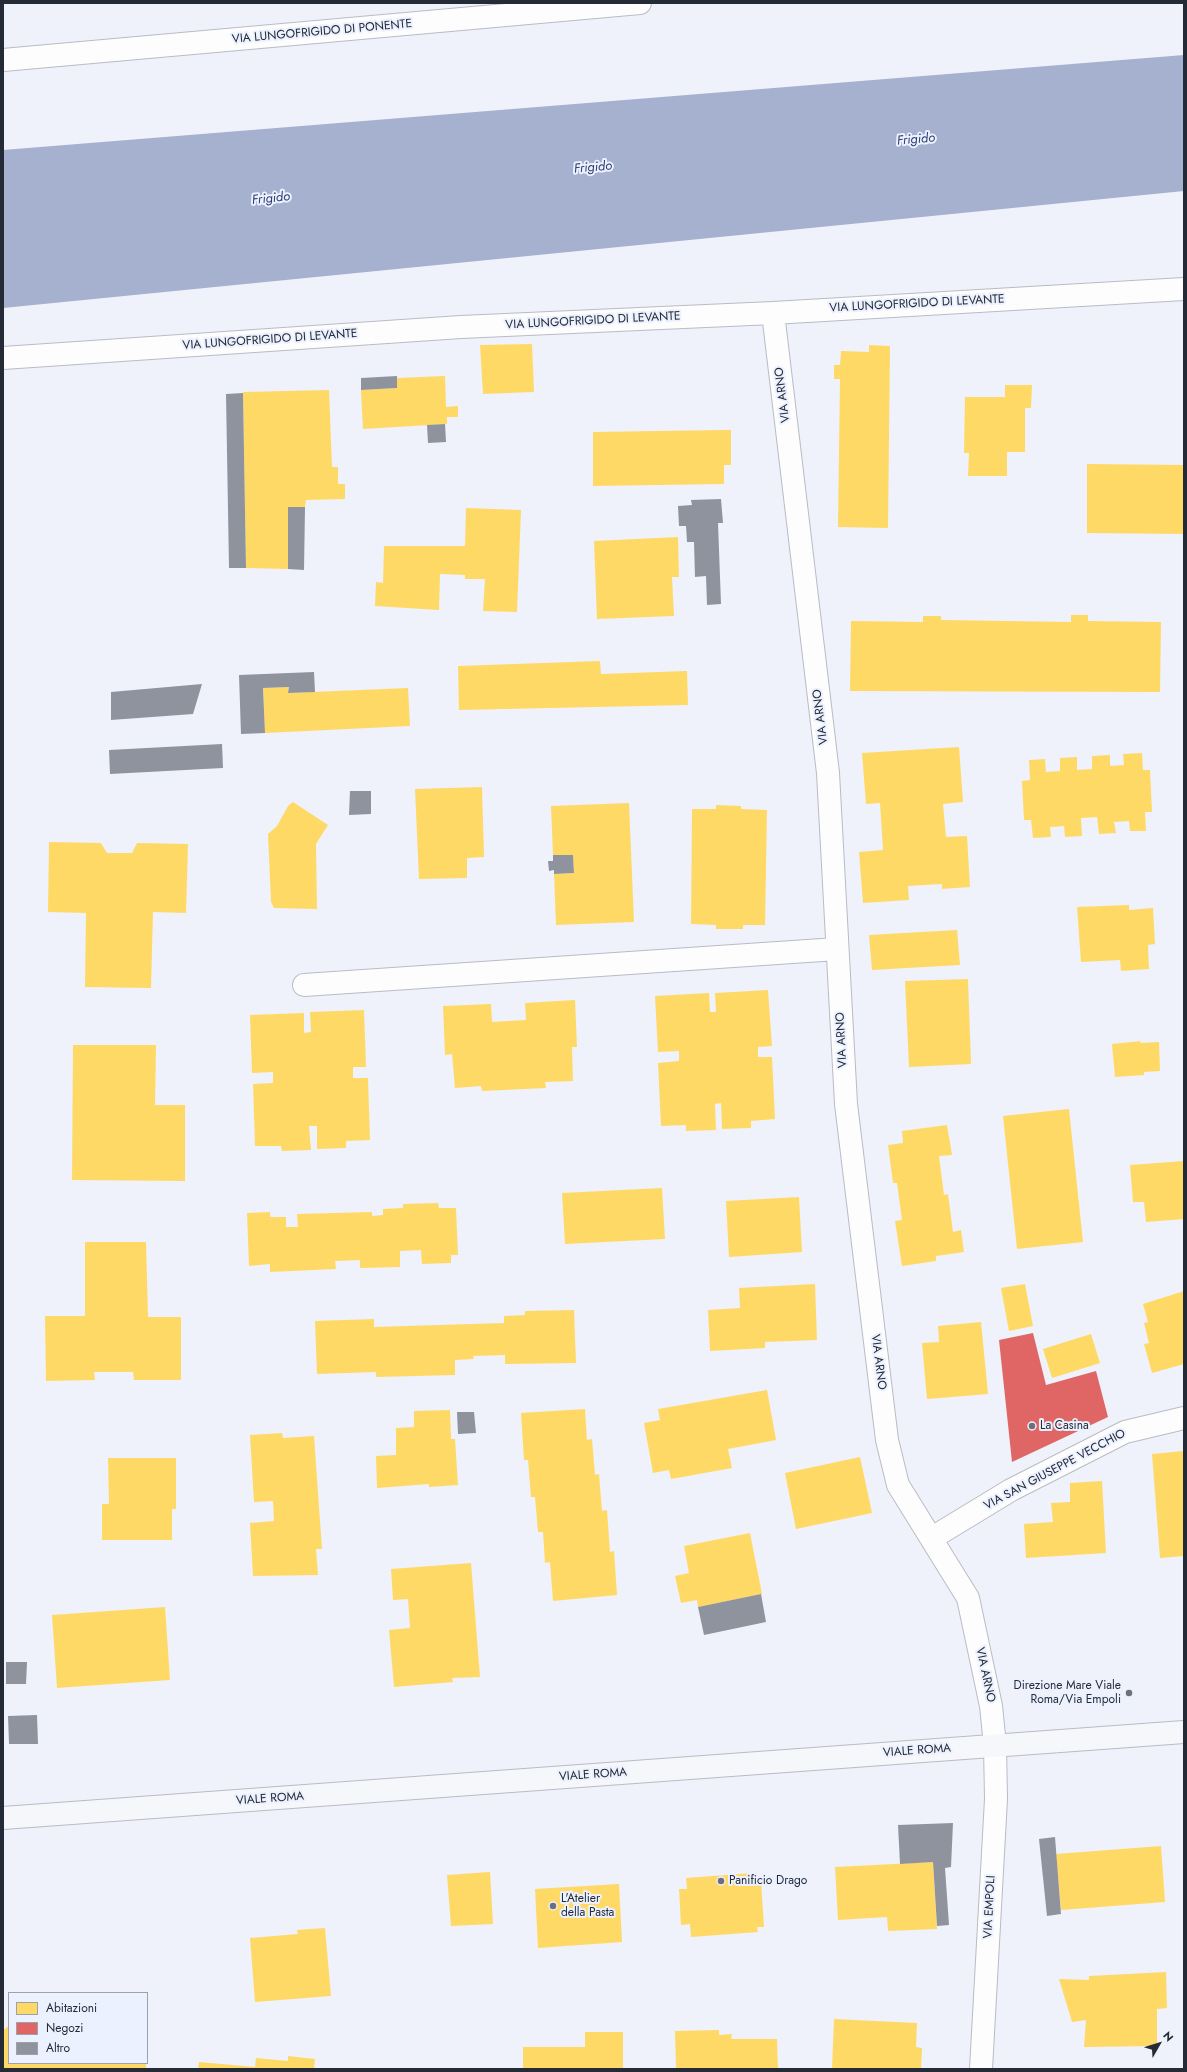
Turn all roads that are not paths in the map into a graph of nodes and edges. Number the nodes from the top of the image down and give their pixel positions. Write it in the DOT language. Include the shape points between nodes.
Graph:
graph roads {
  1 [pos="640,3"];
  2 [pos="3,60"];
  3 [pos="1184,289"];
  4 [pos="773,313"];
  5 [pos="3,358"];
  6 [pos="837,949"];
  7 [pos="304,985"];
  8 [pos="1184,1418"];
  9 [pos="932,1538"];
  10 [pos="1184,1732"];
  11 [pos="995,1746"];
  12 [pos="3,1818"];
  13 [pos="981,2069"];
  1 -- 2 [label="street, VIA LUNGOFRIGIDO DI PONENTE"];
  3 -- 4 [label="street, VIA LUNGOFRIGIDO DI LEVANTE"];
  4 -- 5 [label="street, VIA LUNGOFRIGIDO DI LEVANTE" via="461,327"];
  4 -- 6 [label="street, VIA ARNO" via="828,773"];
  6 -- 7 [label="street"];
  6 -- 9 [label="street, VIA ARNO" via="846,1104 887,1440 898,1485"];
  8 -- 9 [label="street, VIA SAN GIUSEPPE VECCHIO" via="1125,1432 1011,1490"];
  9 -- 11 [label="street, VIA ARNO" via="968,1598 992,1706"];
  10 -- 11 [label="main road, VIALE ROMA"];
  11 -- 12 [label="main road, VIALE ROMA"];
  11 -- 13 [label="street, VIA EMPOLI" via="996,1799"];
}
